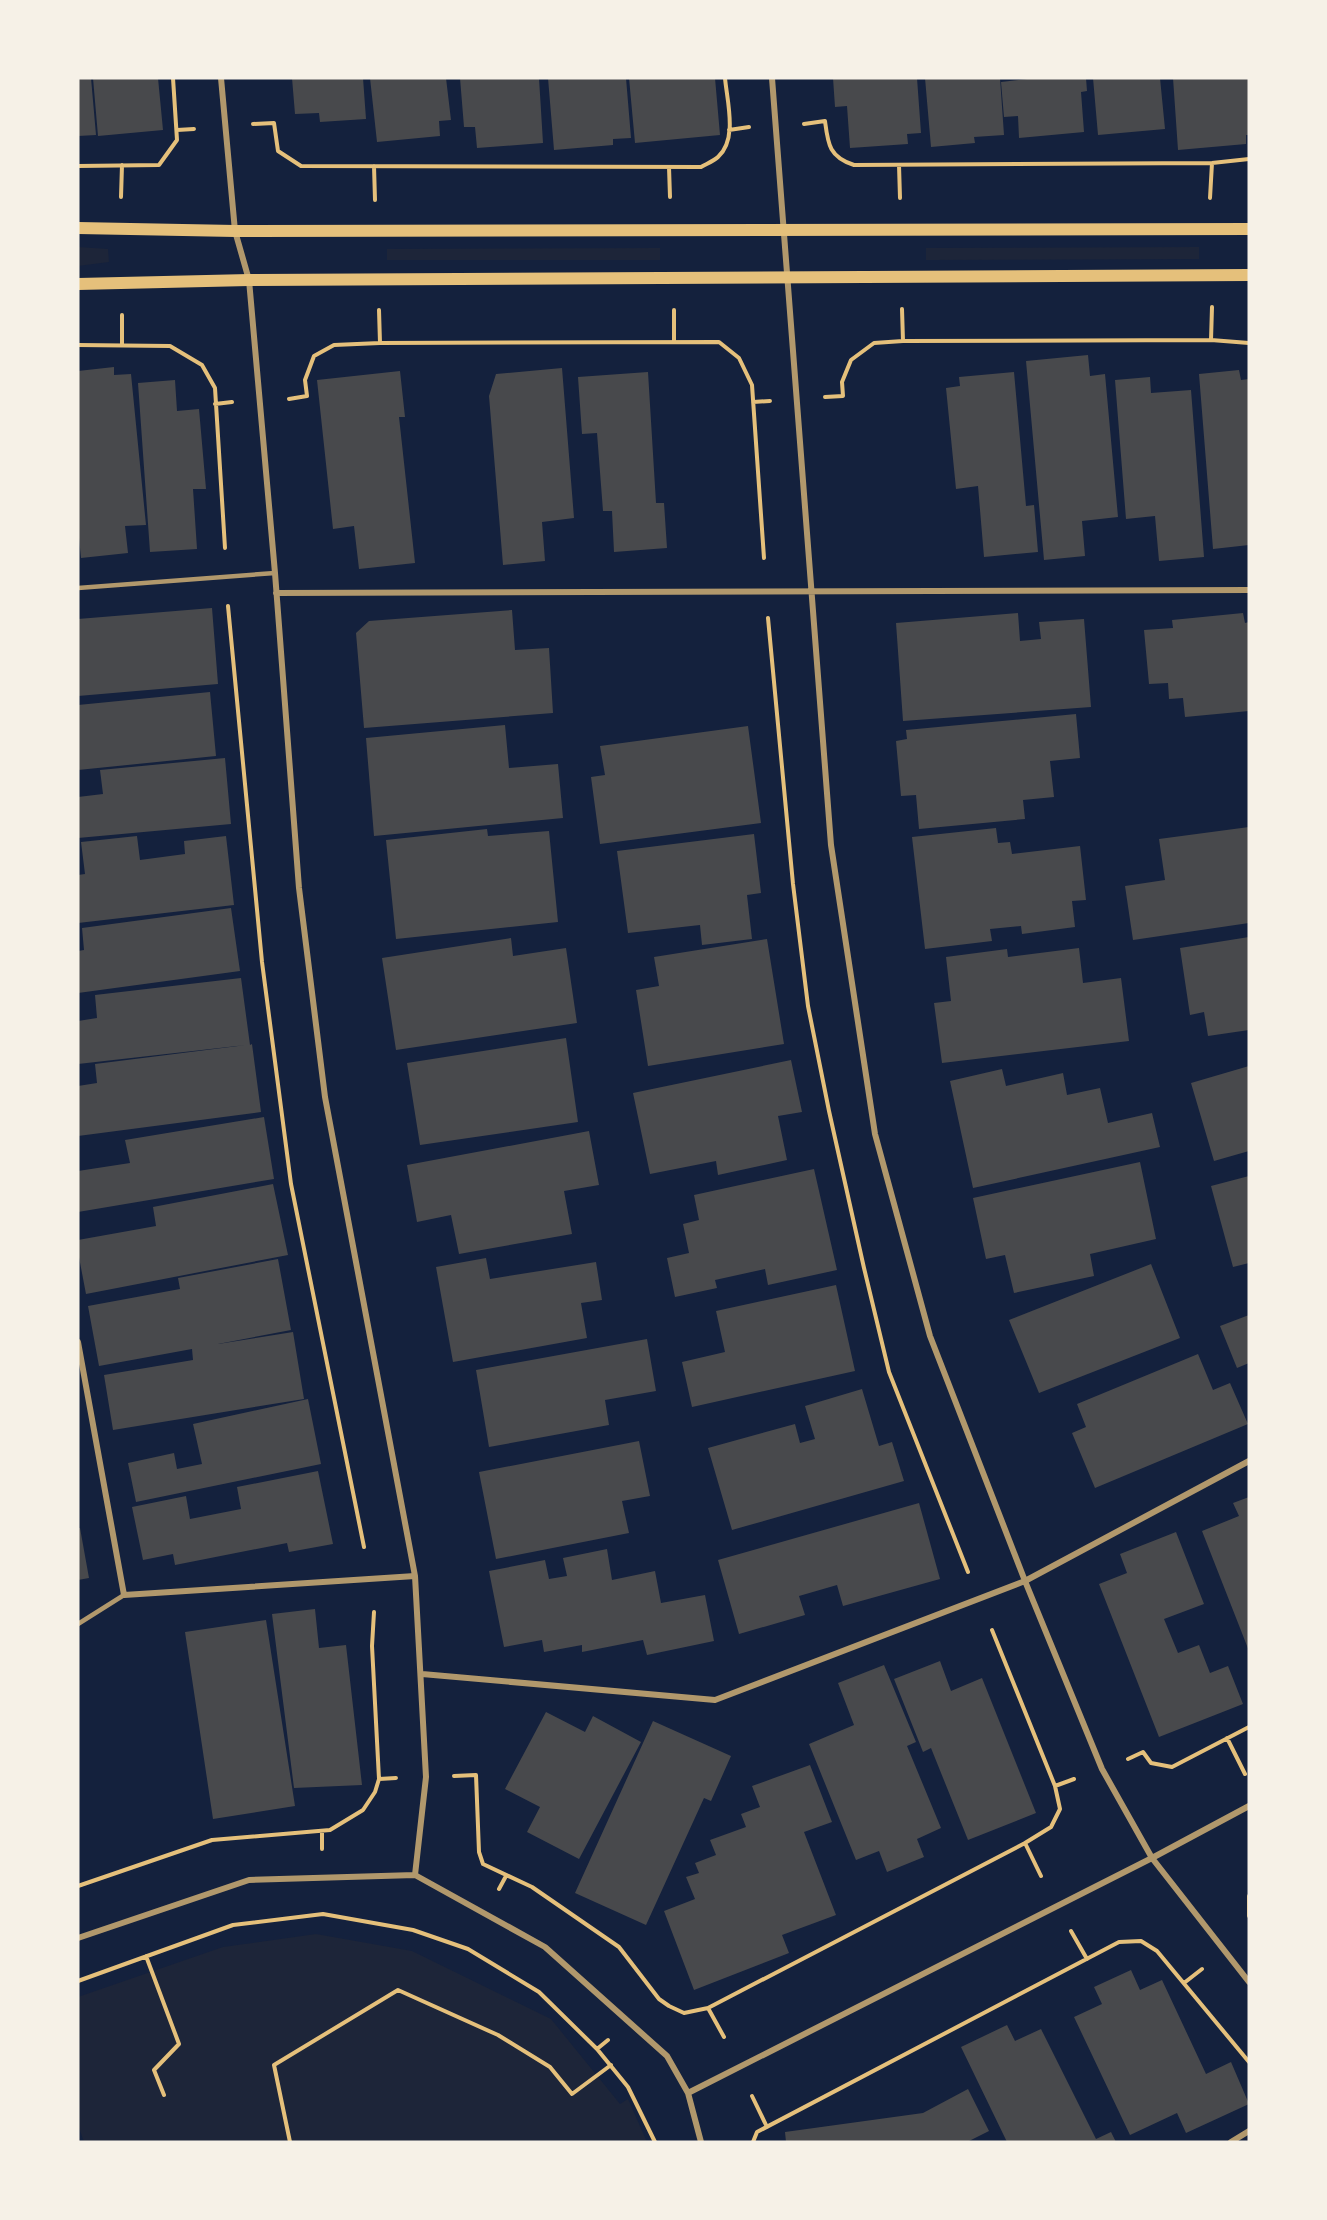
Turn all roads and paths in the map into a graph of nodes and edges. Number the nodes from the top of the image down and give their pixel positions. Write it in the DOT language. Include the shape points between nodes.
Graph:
graph roads {
  1 [pos="172,78"];
  2 [pos="221,78"];
  3 [pos="725,78"];
  4 [pos="772,78"];
  5 [pos="251,124"];
  6 [pos="803,124"];
  7 [pos="749,127"];
  8 [pos="194,129"];
  9 [pos="177,130"];
  10 [pos="729,130"];
  11 [pos="1249,159"];
  12 [pos="1212,163"];
  13 [pos="122,165"];
  14 [pos="899,165"];
  15 [pos="78,166"];
  16 [pos="374,166"];
  17 [pos="669,166"];
  18 [pos="670,197"];
  19 [pos="121,198"];
  20 [pos="375,201"];
  21 [pos="901,202"];
  22 [pos="1210,202"];
  23 [pos="78,228"];
  24 [pos="784,229"];
  25 [pos="1249,229"];
  26 [pos="235,231"];
  27 [pos="1249,275"];
  28 [pos="789,276"];
  29 [pos="249,280"];
  30 [pos="78,284"];
  31 [pos="1212,306"];
  32 [pos="674,308"];
  33 [pos="379,309"];
  34 [pos="902,309"];
  35 [pos="122,314"];
  36 [pos="1211,340"];
  37 [pos="674,342"];
  38 [pos="903,342"];
  39 [pos="380,343"];
  40 [pos="1249,343"];
  41 [pos="122,344"];
  42 [pos="78,345"];
  43 [pos="825,397"];
  44 [pos="288,399"];
  45 [pos="770,401"];
  46 [pos="233,402"];
  47 [pos="753,402"];
  48 [pos="215,404"];
  49 [pos="225,548"];
  50 [pos="764,558"];
  51 [pos="275,573"];
  52 [pos="78,588"];
  53 [pos="1249,590"];
  54 [pos="813,591"];
  55 [pos="276,593"];
  56 [pos="228,606"];
  57 [pos="78,1342"];
  58 [pos="1249,1461"];
  59 [pos="364,1547"];
  60 [pos="415,1576"];
  61 [pos="1025,1581"];
  62 [pos="124,1595"];
  63 [pos="374,1612"];
  64 [pos="78,1624"];
  65 [pos="992,1630"];
  66 [pos="422,1674"];
  67 [pos="1249,1727"];
  68 [pos="1227,1738"];
  69 [pos="1127,1759"];
  70 [pos="1245,1774"];
  71 [pos="453,1776"];
  72 [pos="397,1778"];
  73 [pos="379,1779"];
  74 [pos="1074,1779"];
  75 [pos="1055,1786"];
  76 [pos="1249,1806"];
  77 [pos="322,1831"];
  78 [pos="1024,1843"];
  79 [pos="322,1848"];
  80 [pos="1152,1858"];
  81 [pos="415,1875"];
  82 [pos="506,1876"];
  83 [pos="1041,1876"];
  84 [pos="78,1886"];
  85 [pos="498,1890"];
  86 [pos="1249,1896"];
  87 [pos="1249,1916"];
  88 [pos="1067,1926"];
  89 [pos="78,1938"];
  90 [pos="471,1942"];
  91 [pos="468,1949"];
  92 [pos="146,1956"];
  93 [pos="1087,1959"];
  94 [pos="1202,1969"];
  95 [pos="78,1981"];
  96 [pos="1249,1982"];
  97 [pos="1184,1983"];
  98 [pos="708,2008"];
  99 [pos="723,2037"];
  100 [pos="608,2039"];
  101 [pos="597,2049"];
  102 [pos="1249,2062"];
  103 [pos="611,2066"];
  104 [pos="687,2093"];
  105 [pos="165,2096"];
  106 [pos="752,2096"];
  107 [pos="767,2127"];
  108 [pos="1249,2131"];
  109 [pos="290,2142"];
  110 [pos="655,2142"];
  111 [pos="701,2142"];
  112 [pos="753,2142"];
  113 [pos="1231,2142"];
  1 -- 9 [label="path"];
  2 -- 26 [label="street"];
  3 -- 10 [label="path"];
  4 -- 24 [label="street"];
  5 -- 16 [label="path" via="274,123 278,151 301,166"];
  6 -- 14 [label="path" via="825,121 833,154 844,162"];
  7 -- 10 [label="path"];
  8 -- 9 [label="path"];
  9 -- 13 [label="path" via="177,140 159,165"];
  10 -- 17 [label="path" via="726,146 718,157 701,167"];
  11 -- 12 [label="path"];
  12 -- 14 [label="path"];
  12 -- 22 [label="path"];
  13 -- 15 [label="path"];
  13 -- 19 [label="path"];
  14 -- 21 [label="path"];
  16 -- 17 [label="path"];
  16 -- 20 [label="path"];
  17 -- 18 [label="path"];
  23 -- 26 [label="main road"];
  24 -- 25 [label="main road"];
  24 -- 26 [label="main road"];
  24 -- 28 [label="street"];
  26 -- 29 [label="street"];
  27 -- 28 [label="main road"];
  28 -- 29 [label="main road"];
  28 -- 54 [label="street"];
  29 -- 30 [label="main road"];
  29 -- 51 [label="street"];
  31 -- 36 [label="path"];
  32 -- 37 [label="path"];
  33 -- 39 [label="path"];
  34 -- 38 [label="path"];
  35 -- 41 [label="path"];
  36 -- 38 [label="path"];
  36 -- 40 [label="path"];
  37 -- 39 [label="path"];
  37 -- 47 [label="path" via="719,342 739,358 753,386"];
  38 -- 43 [label="path" via="874,344 851,360 842,382 843,396"];
  39 -- 44 [label="path" via="334,345 314,356 305,380 307,396"];
  41 -- 42 [label="path"];
  41 -- 48 [label="path" via="170,346 202,365 214,388"];
  45 -- 47 [label="path"];
  46 -- 48 [label="path"];
  47 -- 50 [label="path"];
  48 -- 49 [label="path"];
  51 -- 52 [label="lane"];
  51 -- 55 [label="street"];
  53 -- 54 [label="street"];
  54 -- 55 [label="street"];
  54 -- 61 [label="street" via="831,844 875,1134 930,1336"];
  55 -- 60 [label="street" via="299,888 325,1097"];
  56 -- 59 [label="path" via="262,962 291,1184"];
  57 -- 62 [label="street"];
  58 -- 61 [label="street"];
  60 -- 62 [label="street"];
  60 -- 66 [label="street"];
  61 -- 66 [label="street" via="715,1700"];
  61 -- 80 [label="street" via="1102,1769"];
  62 -- 64 [label="lane"];
  63 -- 73 [label="path" via="372,1646"];
  65 -- 75 [label="path"];
  66 -- 81 [label="street" via="426,1777"];
  67 -- 68 [label="path"];
  68 -- 69 [label="path" via="1172,1767 1151,1763 1143,1752"];
  68 -- 70 [label="path"];
  71 -- 82 [label="path" via="476,1775 479,1852 483,1864"];
  72 -- 73 [label="path"];
  73 -- 77 [label="path" via="363,1810"];
  74 -- 75 [label="path"];
  75 -- 78 [label="path" via="1060,1809 1051,1827"];
  76 -- 80 [label="street"];
  77 -- 79 [label="path"];
  77 -- 84 [label="path" via="212,1840"];
  78 -- 83 [label="path"];
  78 -- 98 [label="path"];
  80 -- 96 [label="street"];
  80 -- 104 [label="street"];
  81 -- 89 [label="street" via="249,1880"];
  81 -- 104 [label="street" via="545,1947 667,2056"];
  82 -- 85 [label="path"];
  82 -- 98 [label="path" via="532,1887 619,1947 659,1999 669,2006 684,2013"];
  86 -- 87 [label="path"];
  88 -- 93 [label="path"];
  90 -- 91 [label="path"];
  91 -- 92 [label="path" via="413,1930 323,1914 233,1925"];
  91 -- 101 [label="path" via="539,1992"];
  92 -- 95 [label="path"];
  92 -- 105 [label="path" via="179,2044 154,2070"];
  93 -- 97 [label="path" via="1119,1942 1141,1941 1157,1951"];
  93 -- 107 [label="path"];
  94 -- 97 [label="path"];
  97 -- 102 [label="path"];
  98 -- 99 [label="path"];
  100 -- 101 [label="path"];
  101 -- 103 [label="path"];
  103 -- 109 [label="path" via="572,2094 550,2067 498,2035 398,1990 273,2064"];
  103 -- 110 [label="path" via="628,2087"];
  104 -- 111 [label="street"];
  106 -- 107 [label="path"];
  107 -- 112 [label="path" via="757,2132"];
  108 -- 113 [label="street"];
}
